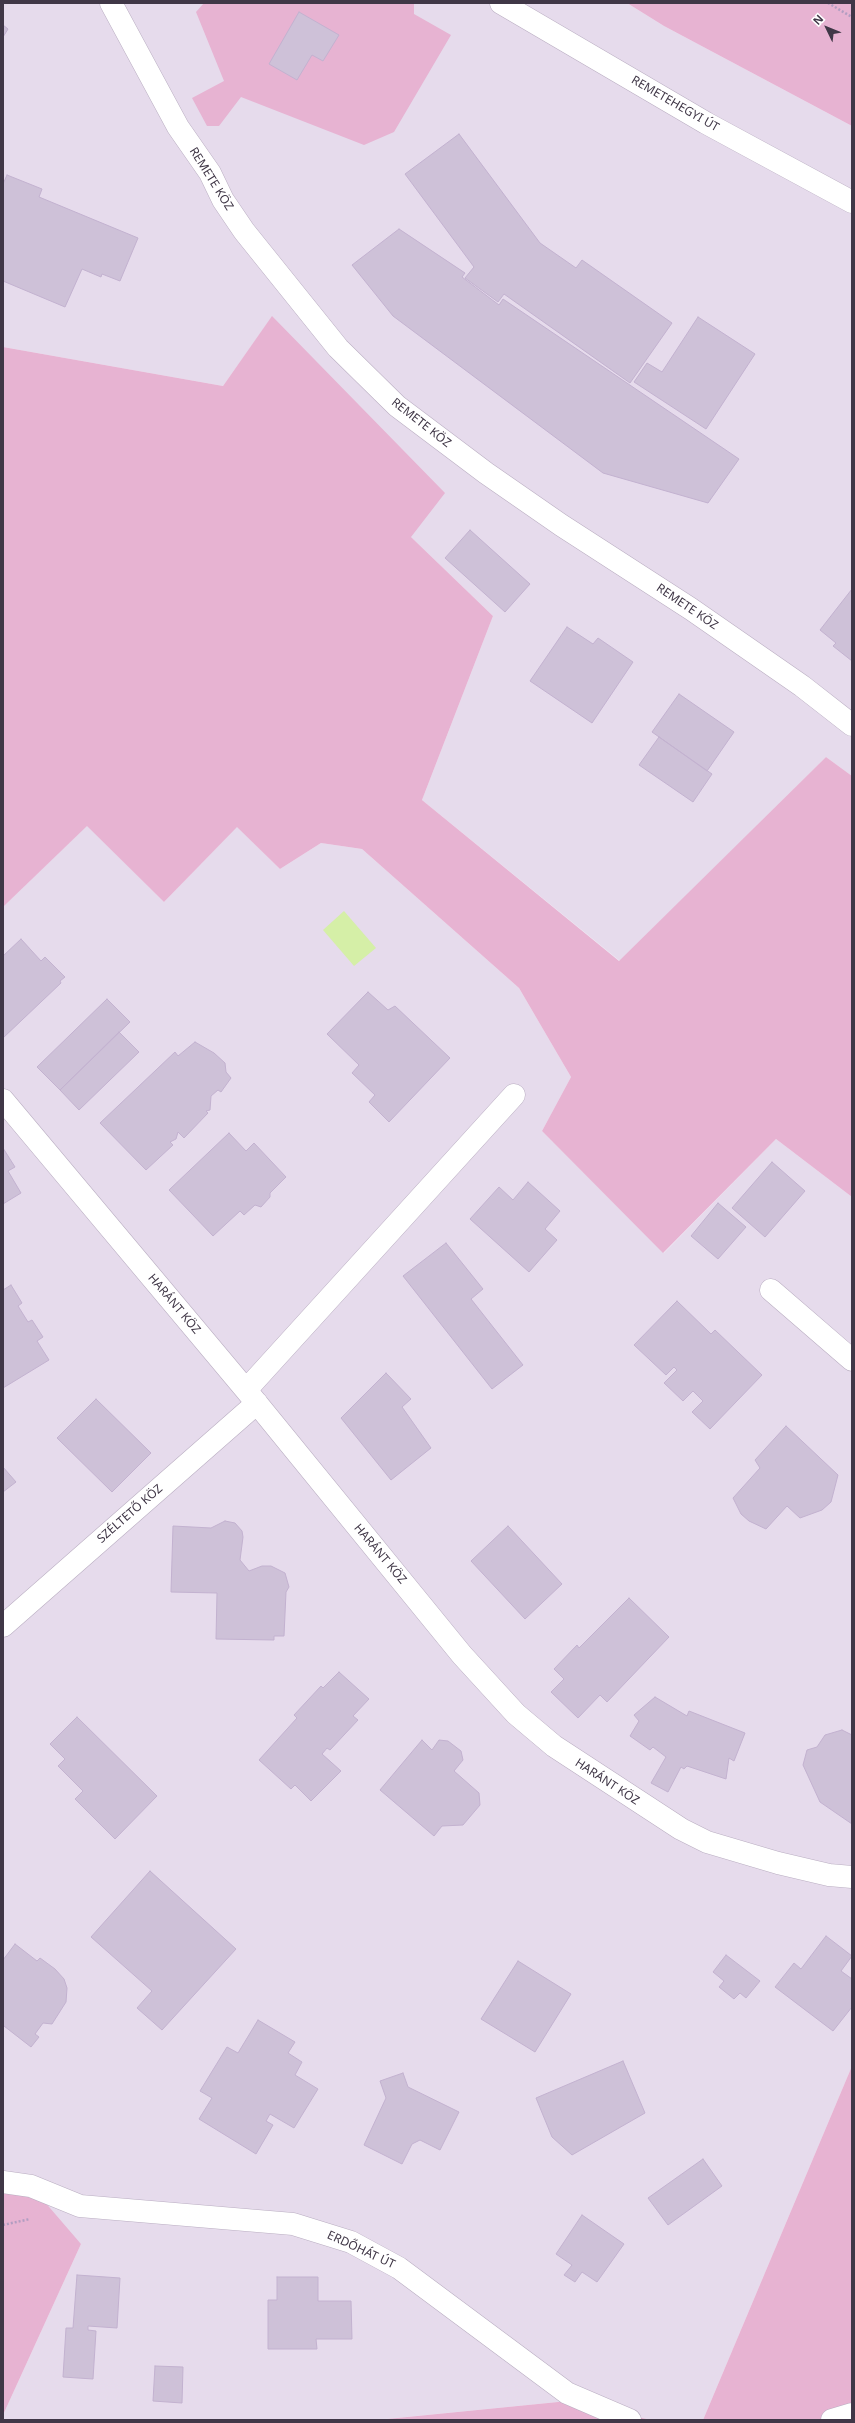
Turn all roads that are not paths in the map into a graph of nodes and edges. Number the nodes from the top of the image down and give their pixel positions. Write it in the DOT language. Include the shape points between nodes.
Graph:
graph roads {
  1 [pos="111,3"];
  2 [pos="501,3"];
  3 [pos="852,202"];
  4 [pos="852,725"];
  5 [pos="514,1096"];
  6 [pos="3,1100"];
  7 [pos="771,1290"];
  8 [pos="852,1360"];
  9 [pos="252,1396"];
  10 [pos="3,1626"];
  11 [pos="852,1877"];
  12 [pos="3,2182"];
  13 [pos="852,2414"];
  14 [pos="630,2420"];
  15 [pos="832,2420"];
  1 -- 4 [label="street, REMETE KÖZ" via="178,127 210,173 244,231 338,348 397,406 499,482 691,609 802,686"];
  2 -- 3 [label="street, REMETEHEGYI ÚT" via="706,123"];
  5 -- 9 [label="street, SZÉLTETŐ KÖZ"];
  6 -- 9 [label="street, HARÁNT KÖZ"];
  7 -- 8 [label="street"];
  9 -- 10 [label="street, SZÉLTETŐ KÖZ"];
  9 -- 11 [label="street, HARÁNT KÖZ" via="462,1655 516,1714 554,1746 681,1829 707,1842 778,1863 829,1875"];
  12 -- 14 [label="street, ERDŐHÁT ÚT" via="31,2186 80,2206 294,2224 336,2237 399,2268 568,2392"];
  13 -- 15 [label="street"];
}
